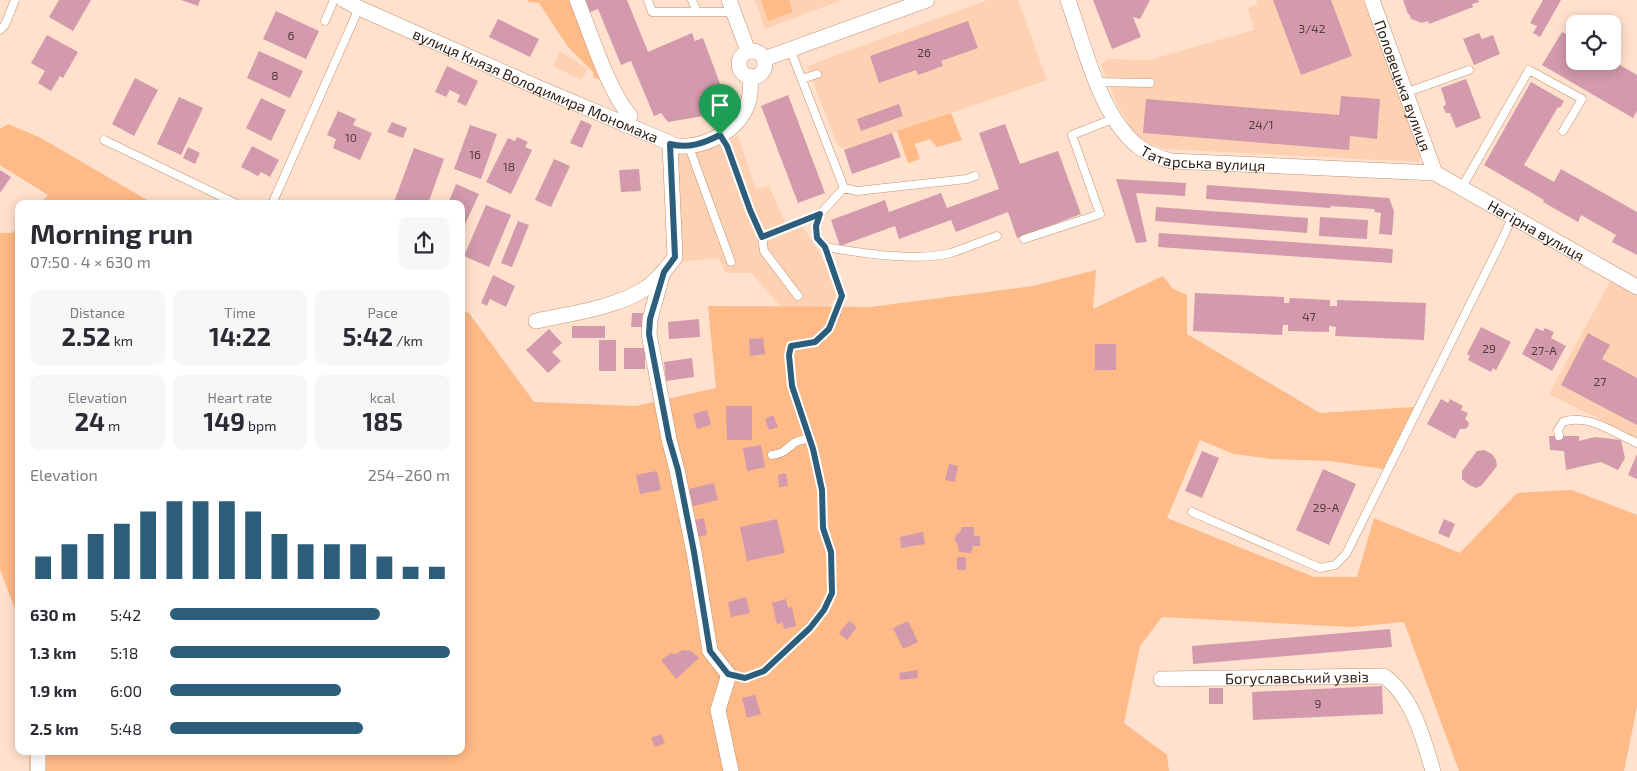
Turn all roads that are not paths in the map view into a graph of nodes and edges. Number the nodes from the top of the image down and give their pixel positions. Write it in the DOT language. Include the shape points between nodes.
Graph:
graph roads {
  1 [pos="15,0"];
  2 [pos="334,0"];
  3 [pos="344,0"];
  4 [pos="577,0"];
  5 [pos="648,0"];
  6 [pos="692,0"];
  7 [pos="927,0"];
  8 [pos="1068,0"];
  9 [pos="1372,0"];
  10 [pos="731,6"];
  11 [pos="359,8"];
  12 [pos="697,12"];
  13 [pos="325,22"];
  14 [pos="0,30"];
  15 [pos="790,49"];
  16 [pos="748,51"];
  17 [pos="764,59"];
  18 [pos="1469,70"];
  19 [pos="817,74"];
  20 [pos="750,76"];
  21 [pos="802,79"];
  22 [pos="1096,82"];
  23 [pos="1150,83"];
  24 [pos="1405,93"];
  25 [pos="1114,119"];
  26 [pos="625,125"];
  27 [pos="1563,131"];
  28 [pos="720,135"];
  29 [pos="104,140"];
  30 [pos="670,144"];
  31 [pos="689,146"];
  32 [pos="1435,172"];
  33 [pos="975,176"];
  34 [pos="1462,187"];
  35 [pos="844,188"];
  36 [pos="229,200"];
  37 [pos="274,200"];
  38 [pos="820,214"];
  39 [pos="1512,216"];
  40 [pos="998,236"];
  41 [pos="762,237"];
  42 [pos="1024,239"];
  43 [pos="825,247"];
  44 [pos="731,262"];
  45 [pos="664,272"];
  46 [pos="1637,287"];
  47 [pos="798,296"];
  48 [pos="536,321"];
  49 [pos="1558,436"];
  50 [pos="809,438"];
  51 [pos="1637,443"];
  52 [pos="772,455"];
  53 [pos="1192,512"];
  54 [pos="728,674"];
  55 [pos="1161,679"];
  56 [pos="38,755"];
  57 [pos="38,771"];
  58 [pos="731,771"];
  59 [pos="1433,771"];
  1 -- 14 [label="lane"];
  2 -- 13 [label="lane"];
  3 -- 11 [label="street, вулиця Князя Володимира Мономаха"];
  4 -- 26 [label="street" via="612,87 630,116"];
  5 -- 12 [label="lane" via="652,12"];
  6 -- 12 [label="lane"];
  7 -- 15 [label="street"];
  8 -- 22 [label="street, Татарська вулиця"];
  9 -- 24 [label="street, Половецька вулиця"];
  10 -- 12 [label="lane"];
  10 -- 16 [label="street"];
  11 -- 26 [label="street, вулиця Князя Володимира Мономаха"];
  11 -- 37 [label="lane"];
  15 -- 17 [label="street"];
  15 -- 21 [label="lane"];
  16 -- 17 [label="street" via="756,51"];
  16 -- 20 [label="street" via="742,55 739,66"];
  17 -- 20 [label="street" via="761,73"];
  18 -- 24 [label="lane"];
  19 -- 21 [label="lane"];
  20 -- 28 [label="street, вулиця Князя Володимира Мономаха" via="751,90 746,108 736,123"];
  21 -- 35 [label="lane"];
  22 -- 23 [label="lane"];
  22 -- 25 [label="street, Татарська вулиця"];
  24 -- 32 [label="street, Половецька вулиця"];
  25 -- 32 [label="street, Татарська вулиця" via="1140,148 1171,161"];
  25 -- 42 [label="lane" via="1072,135 1100,214"];
  26 -- 30 [label="street, вулиця Князя Володимира Мономаха"];
  27 -- 34 [label="lane" via="1582,99 1529,70"];
  28 -- 31 [label="street, вулиця Князя Володимира Мономаха"];
  28 -- 41 [label="lane"];
  29 -- 36 [label="lane"];
  30 -- 31 [label="street, вулиця Князя Володимира Мономаха"];
  30 -- 45 [label="street" via="675,257"];
  31 -- 44 [label="lane"];
  32 -- 34 [label="street, Нагірна вулиця"];
  33 -- 35 [label="lane" via="857,191"];
  34 -- 39 [label="street, Нагірна вулиця"];
  35 -- 38 [label="lane"];
  38 -- 41 [label="lane"];
  38 -- 43 [label="lane" via="817,238"];
  39 -- 46 [label="street, Нагірна вулиця"];
  39 -- 53 [label="lane" via="1346,554 1335,565 1320,568"];
  40 -- 43 [label="lane" via="949,253 910,257"];
  41 -- 47 [label="lane" via="764,250"];
  43 -- 50 [label="lane" via="842,296 829,329 815,342 791,346 789,355 792,386"];
  45 -- 48 [label="street" via="626,304"];
  45 -- 54 [label="street" via="650,319 649,334 694,552 710,651"];
  49 -- 51 [label="lane" via="1563,422 1577,419"];
  50 -- 52 [label="lane"];
  50 -- 54 [label="lane" via="822,490 823,528 831,552 832,593 810,628 764,671 745,678"];
  54 -- 58 [label="street" via="718,710"];
  55 -- 59 [label="street, Богуславський узвіз" via="1384,676 1400,691 1420,730"];
  56 -- 57 [label="street"];
}
